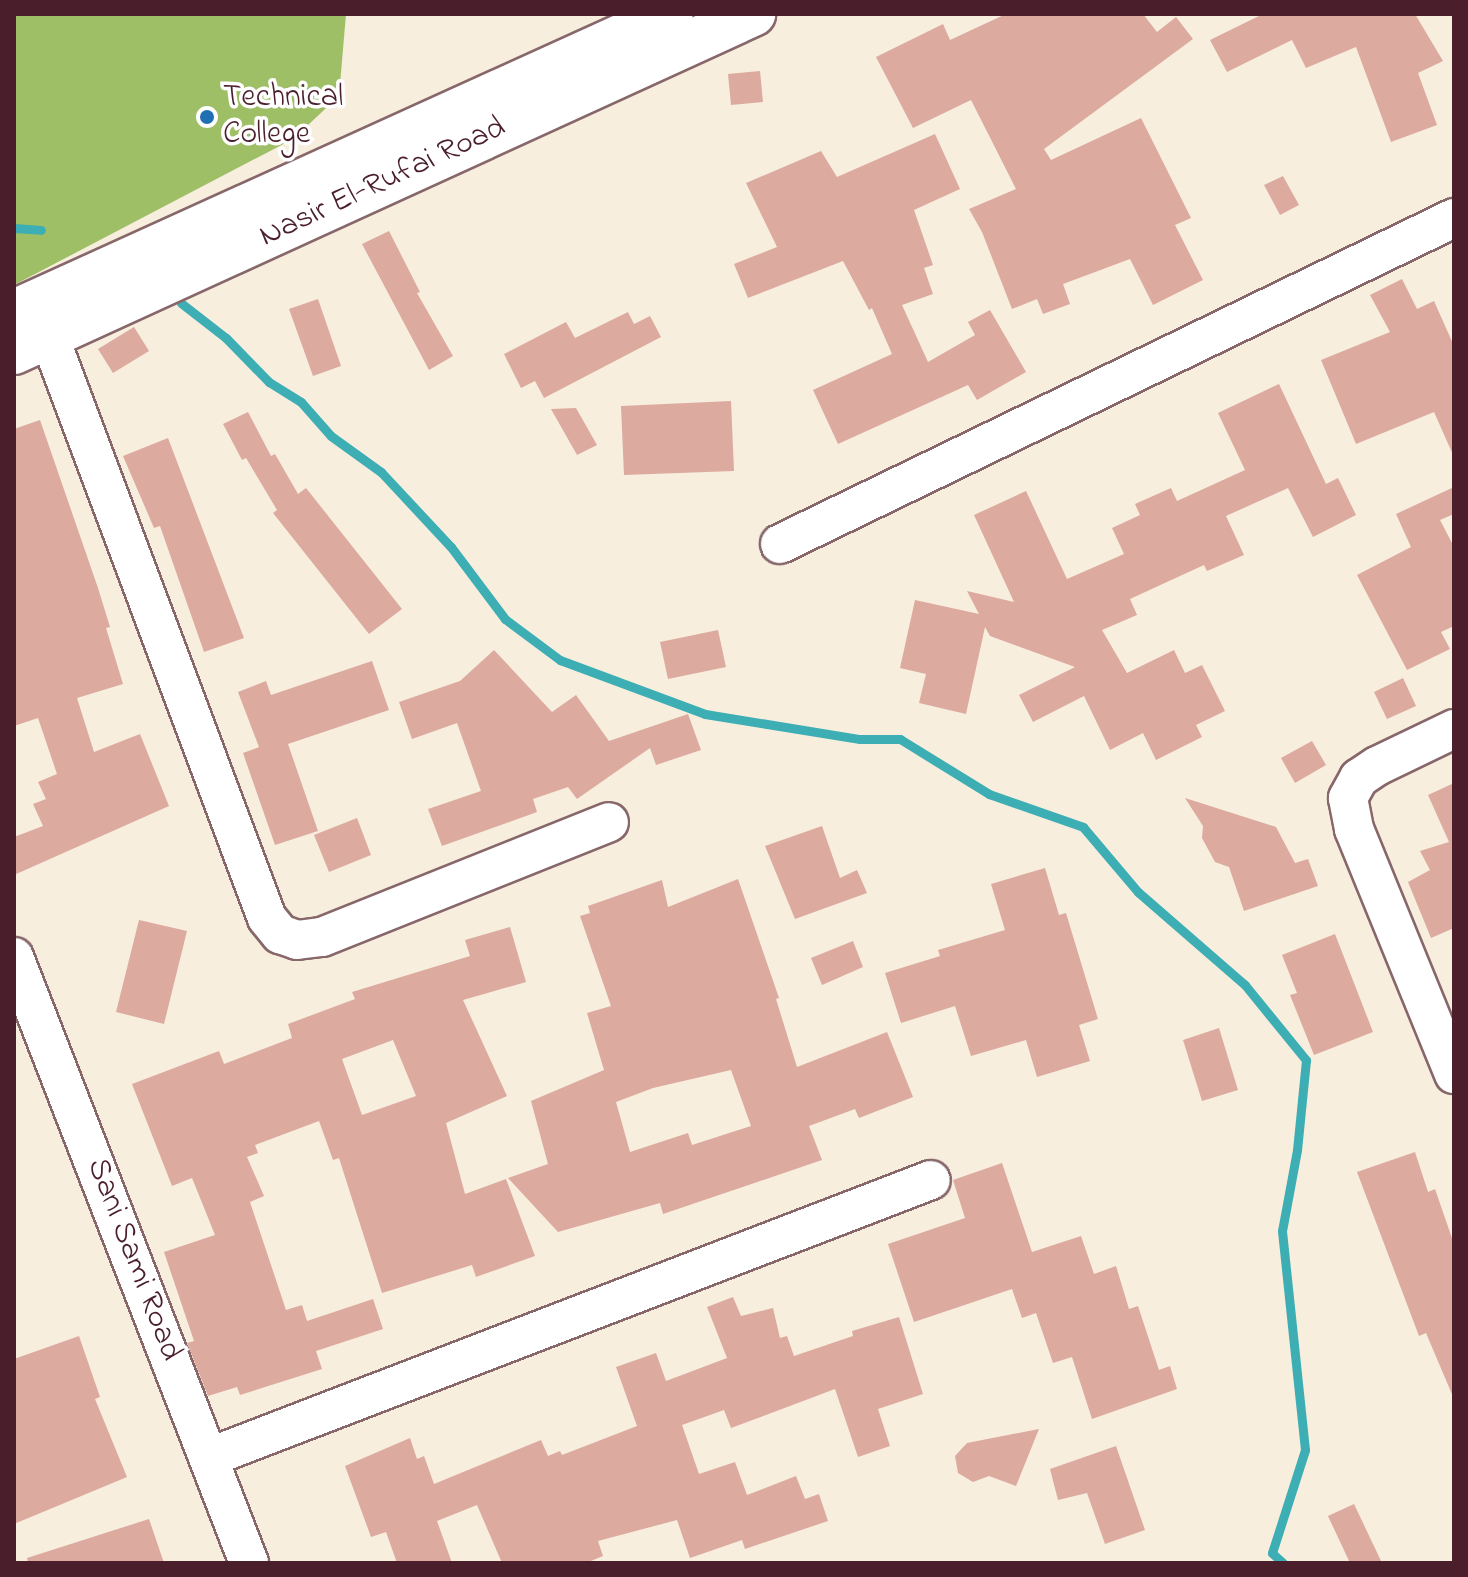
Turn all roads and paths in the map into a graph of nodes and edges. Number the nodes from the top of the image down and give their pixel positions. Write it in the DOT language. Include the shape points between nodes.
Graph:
graph roads {
  1 [pos="671,14"];
  2 [pos="753,14"];
  3 [pos="344,181"];
  4 [pos="1454,218"];
  5 [pos="26,333"];
  6 [pos="780,544"];
  7 [pos="1454,729"];
  8 [pos="609,822"];
  9 [pos="14,957"];
  10 [pos="1454,1074"];
  11 [pos="931,1180"];
  12 [pos="210,1457"];
  13 [pos="249,1563"];
  1 -- 3 [label="main road, Nasir El-Rufai Road"];
  2 -- 3 [label="main road, Nasir El-Rufai Road"];
  3 -- 5 [label="main road, Nasir El-Rufai Road"];
  4 -- 6 [label="street"];
  5 -- 8 [label="street" via="267,918 280,934 297,940 322,937"];
  7 -- 10 [label="street" via="1377,766 1359,778 1348,798 1354,829"];
  9 -- 12 [label="street, Sani Sami Road"];
  11 -- 12 [label="street"];
  12 -- 13 [label="street, Sani Sami Road"];
}
